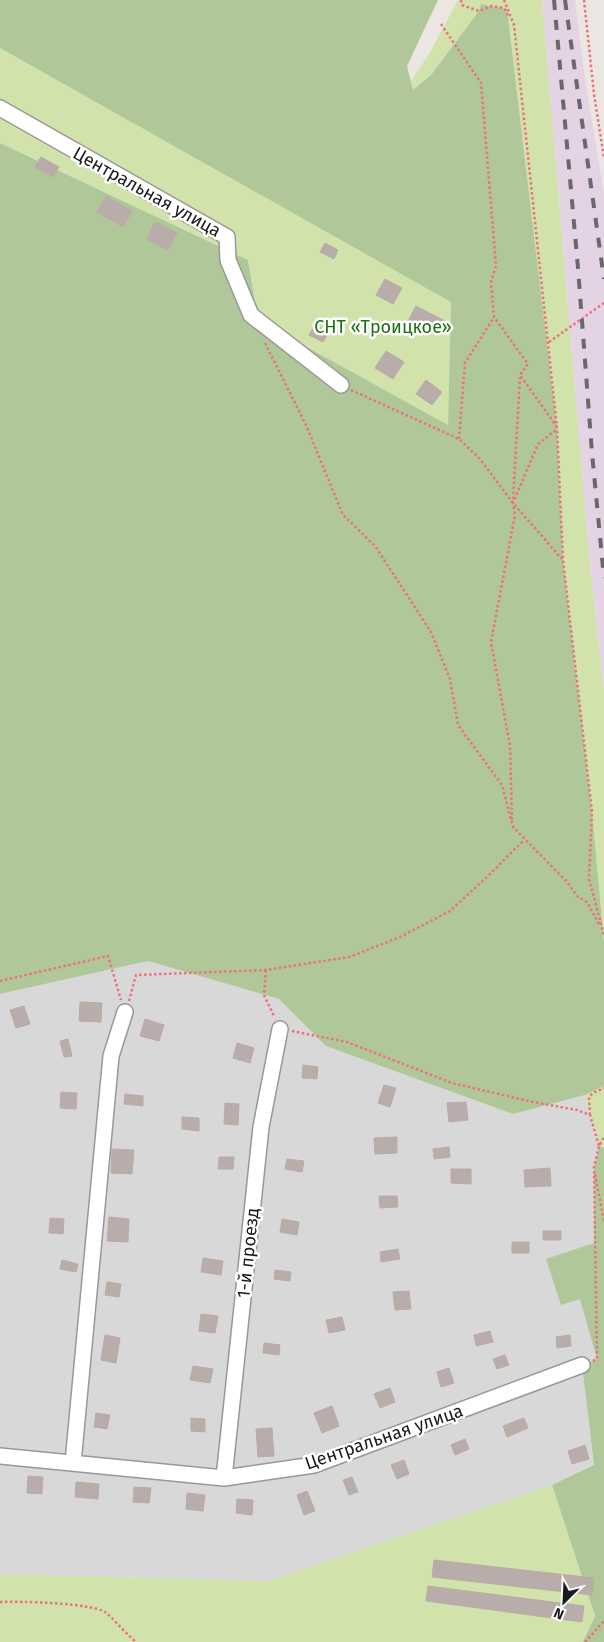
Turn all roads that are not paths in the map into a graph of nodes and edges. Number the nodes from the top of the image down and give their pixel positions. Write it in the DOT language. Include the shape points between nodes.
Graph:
graph roads {
  1 [pos="0,108"];
  2 [pos="341,385"];
  3 [pos="125,1012"];
  4 [pos="280,1029"];
  5 [pos="582,1365"];
  6 [pos="0,1456"];
  7 [pos="73,1463"];
  8 [pos="224,1478"];
  1 -- 2 [label="street, Центральная улица" via="227,237 228,260 250,316"];
  3 -- 7 [label="street" via="111,1056"];
  4 -- 8 [label="street, 1-й проезд" via="261,1127"];
  5 -- 8 [label="street, Центральная улица" via="314,1465"];
  6 -- 7 [label="street, Центральная улица"];
  7 -- 8 [label="street, Центральная улица"];
}
